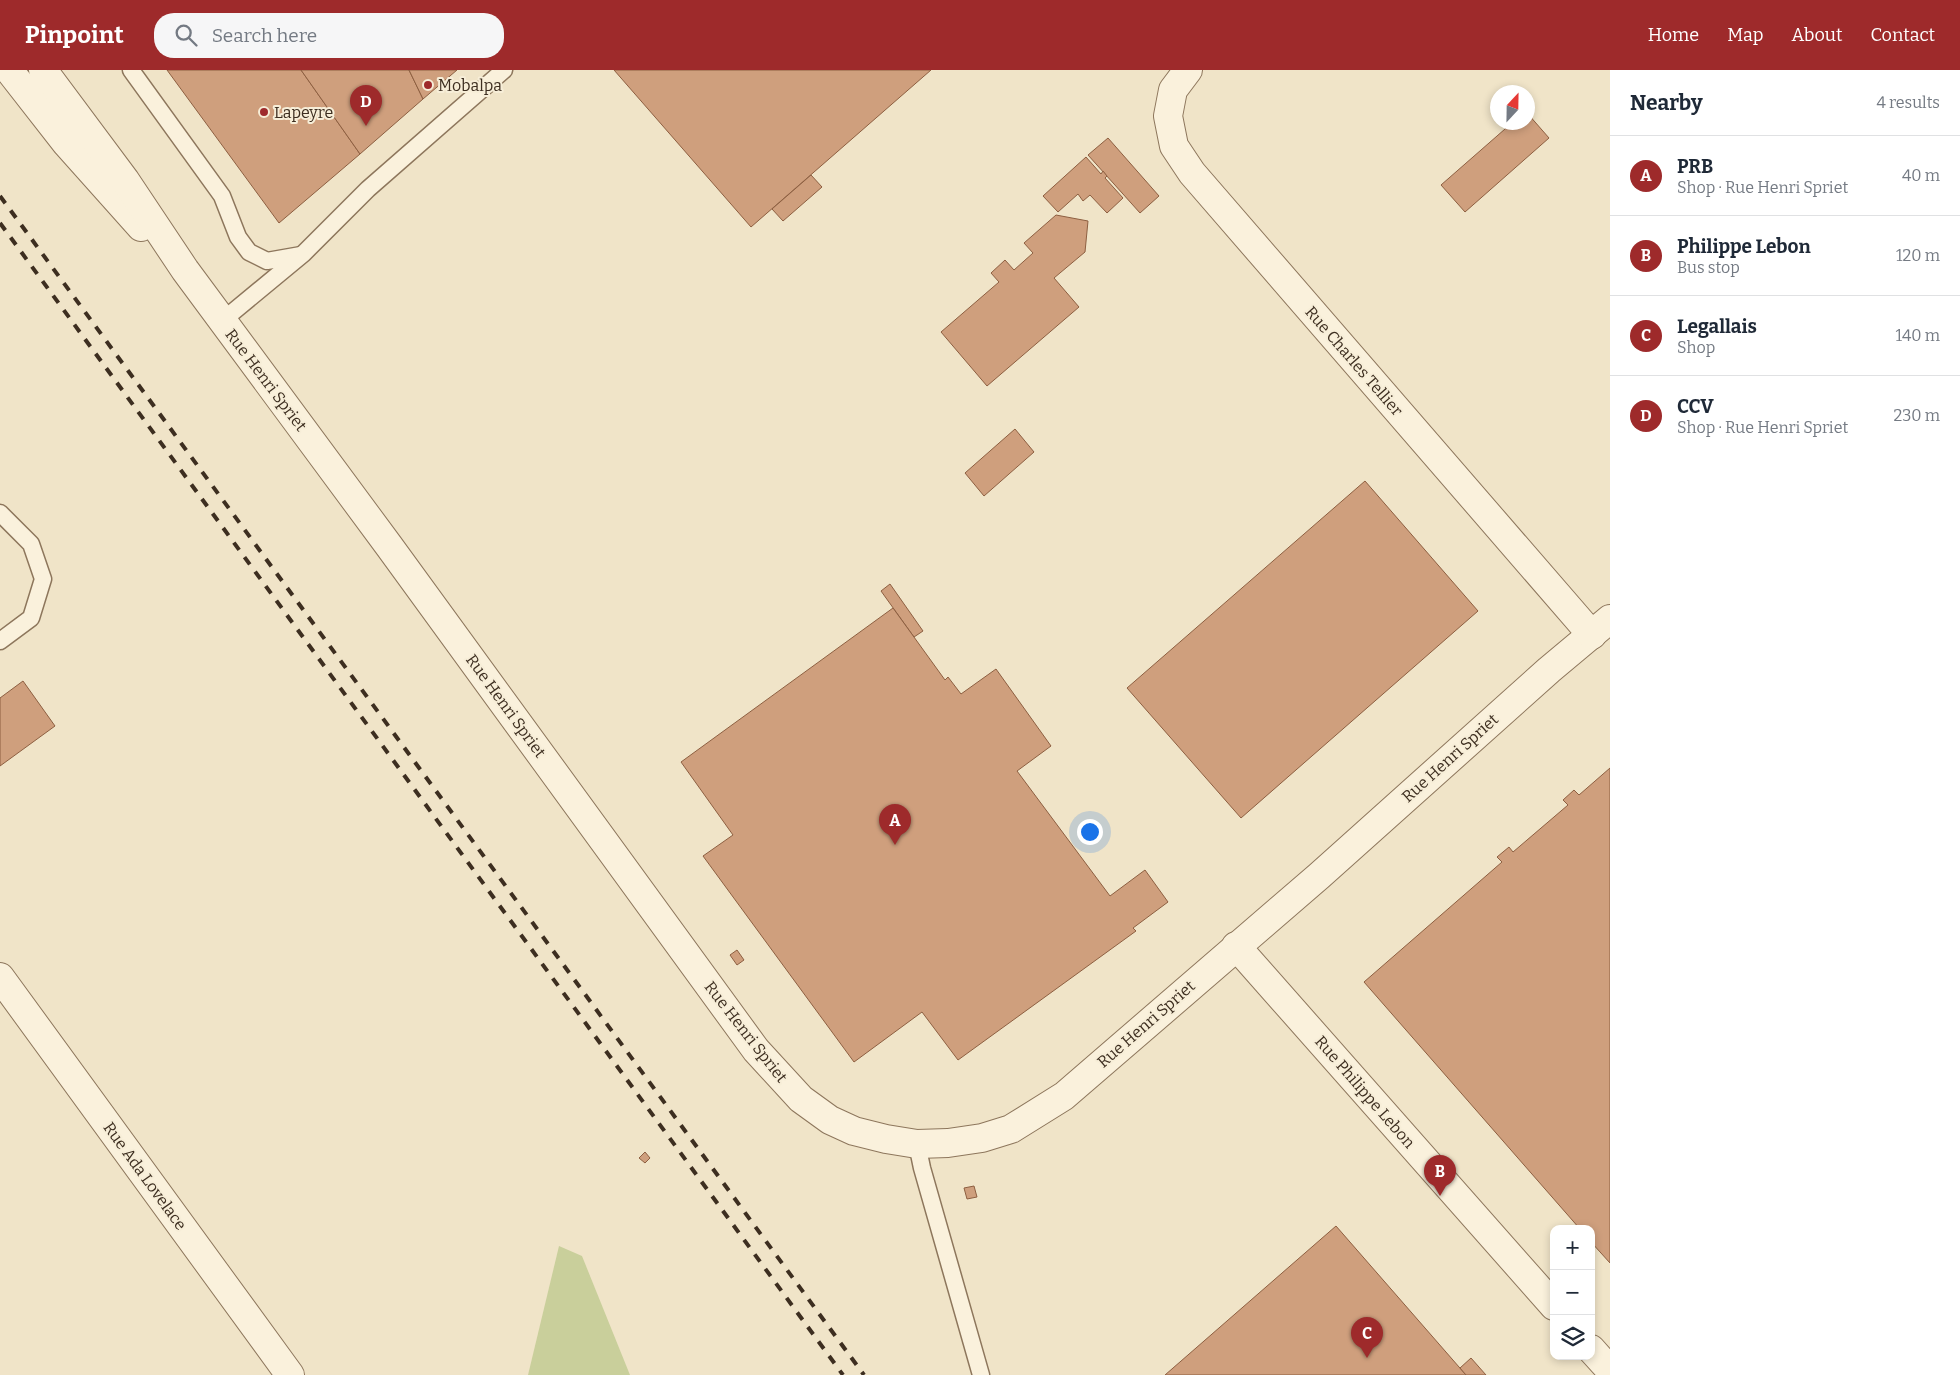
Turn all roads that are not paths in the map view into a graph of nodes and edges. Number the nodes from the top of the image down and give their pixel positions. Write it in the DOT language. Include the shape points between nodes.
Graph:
graph roads {
  1 [pos="9,70"];
  2 [pos="43,70"];
  3 [pos="131,70"];
  4 [pos="504,70"];
  5 [pos="1188,70"];
  6 [pos="303,254"];
  7 [pos="185,270"];
  8 [pos="222,321"];
  9 [pos="0,513"];
  10 [pos="1601,627"];
  11 [pos="0,640"];
  12 [pos="1236,946"];
  13 [pos="0,977"];
  14 [pos="917,1144"];
  15 [pos="1550,1301"];
  16 [pos="1595,1353"];
  17 [pos="1610,1370"];
  18 [pos="290,1375"];
  19 [pos="981,1375"];
  1 -- 7 [label="street, Rue Henri Spriet" via="129,216"];
  2 -- 7 [label="street, Rue Henri Spriet" via="126,180"];
  3 -- 6 [label="lane" via="222,196 238,237 249,252 268,261"];
  4 -- 6 [label="lane" via="368,189"];
  5 -- 10 [label="street, Rue Charles Tellier" via="1173,90 1168,116 1174,146 1192,173"];
  6 -- 8 [label="lane"];
  7 -- 8 [label="street, Rue Henri Spriet"];
  8 -- 14 [label="street, Rue Henri Spriet" via="756,1050 801,1099 830,1120 854,1131"];
  9 -- 11 [label="lane" via="31,544 43,579 31,618"];
  10 -- 12 [label="street, Rue Henri Spriet"];
  12 -- 14 [label="street, Rue Henri Spriet" via="1064,1096 1032,1116 1011,1129 982,1138"];
  12 -- 15 [label="street, Rue Philippe Lebon"];
  13 -- 18 [label="street, Rue Ada Lovelace"];
  14 -- 19 [label="lane"];
  16 -- 17 [label="street"];
}
